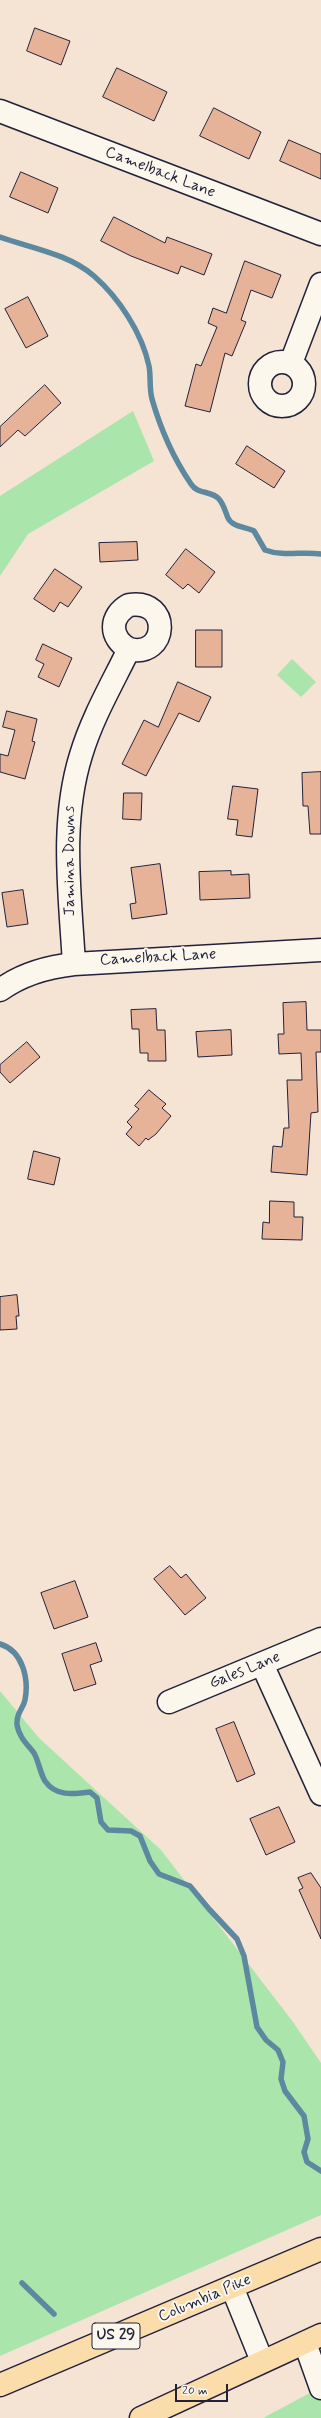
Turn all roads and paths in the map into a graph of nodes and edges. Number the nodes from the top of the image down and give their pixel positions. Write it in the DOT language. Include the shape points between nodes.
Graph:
graph roads {
  1 [pos="0,111"];
  2 [pos="321,234"];
  3 [pos="321,284"];
  4 [pos="291,363"];
  5 [pos="128,649"];
  6 [pos="321,950"];
  7 [pos="74,964"];
  8 [pos="0,990"];
  9 [pos="321,1639"];
  10 [pos="262,1664"];
  11 [pos="169,1702"];
  12 [pos="321,1794"];
  13 [pos="321,2249"];
  14 [pos="232,2287"];
  15 [pos="313,2339"];
  16 [pos="262,2361"];
  17 [pos="0,2385"];
  18 [pos="321,2388"];
  19 [pos="141,2418"];
  1 -- 2 [label="street, Camelback Lane"];
  3 -- 4 [label="street"];
  5 -- 7 [label="street, Jamina Downs" via="81,754 69,810 68,848"];
  6 -- 7 [label="street, Camelback Lane"];
  7 -- 8 [label="street, Camelback Lane" via="47,967 11,982"];
  9 -- 10 [label="street, Gales Lane"];
  10 -- 11 [label="street, Gales Lane"];
  10 -- 12 [label="street"];
  13 -- 14 [label="highway, Columbia Pike / US 29"];
  14 -- 16 [label="street"];
  14 -- 17 [label="highway, Columbia Pike / US 29"];
  15 -- 16 [label="highway"];
  15 -- 18 [label="street"];
  16 -- 19 [label="highway"];
}
